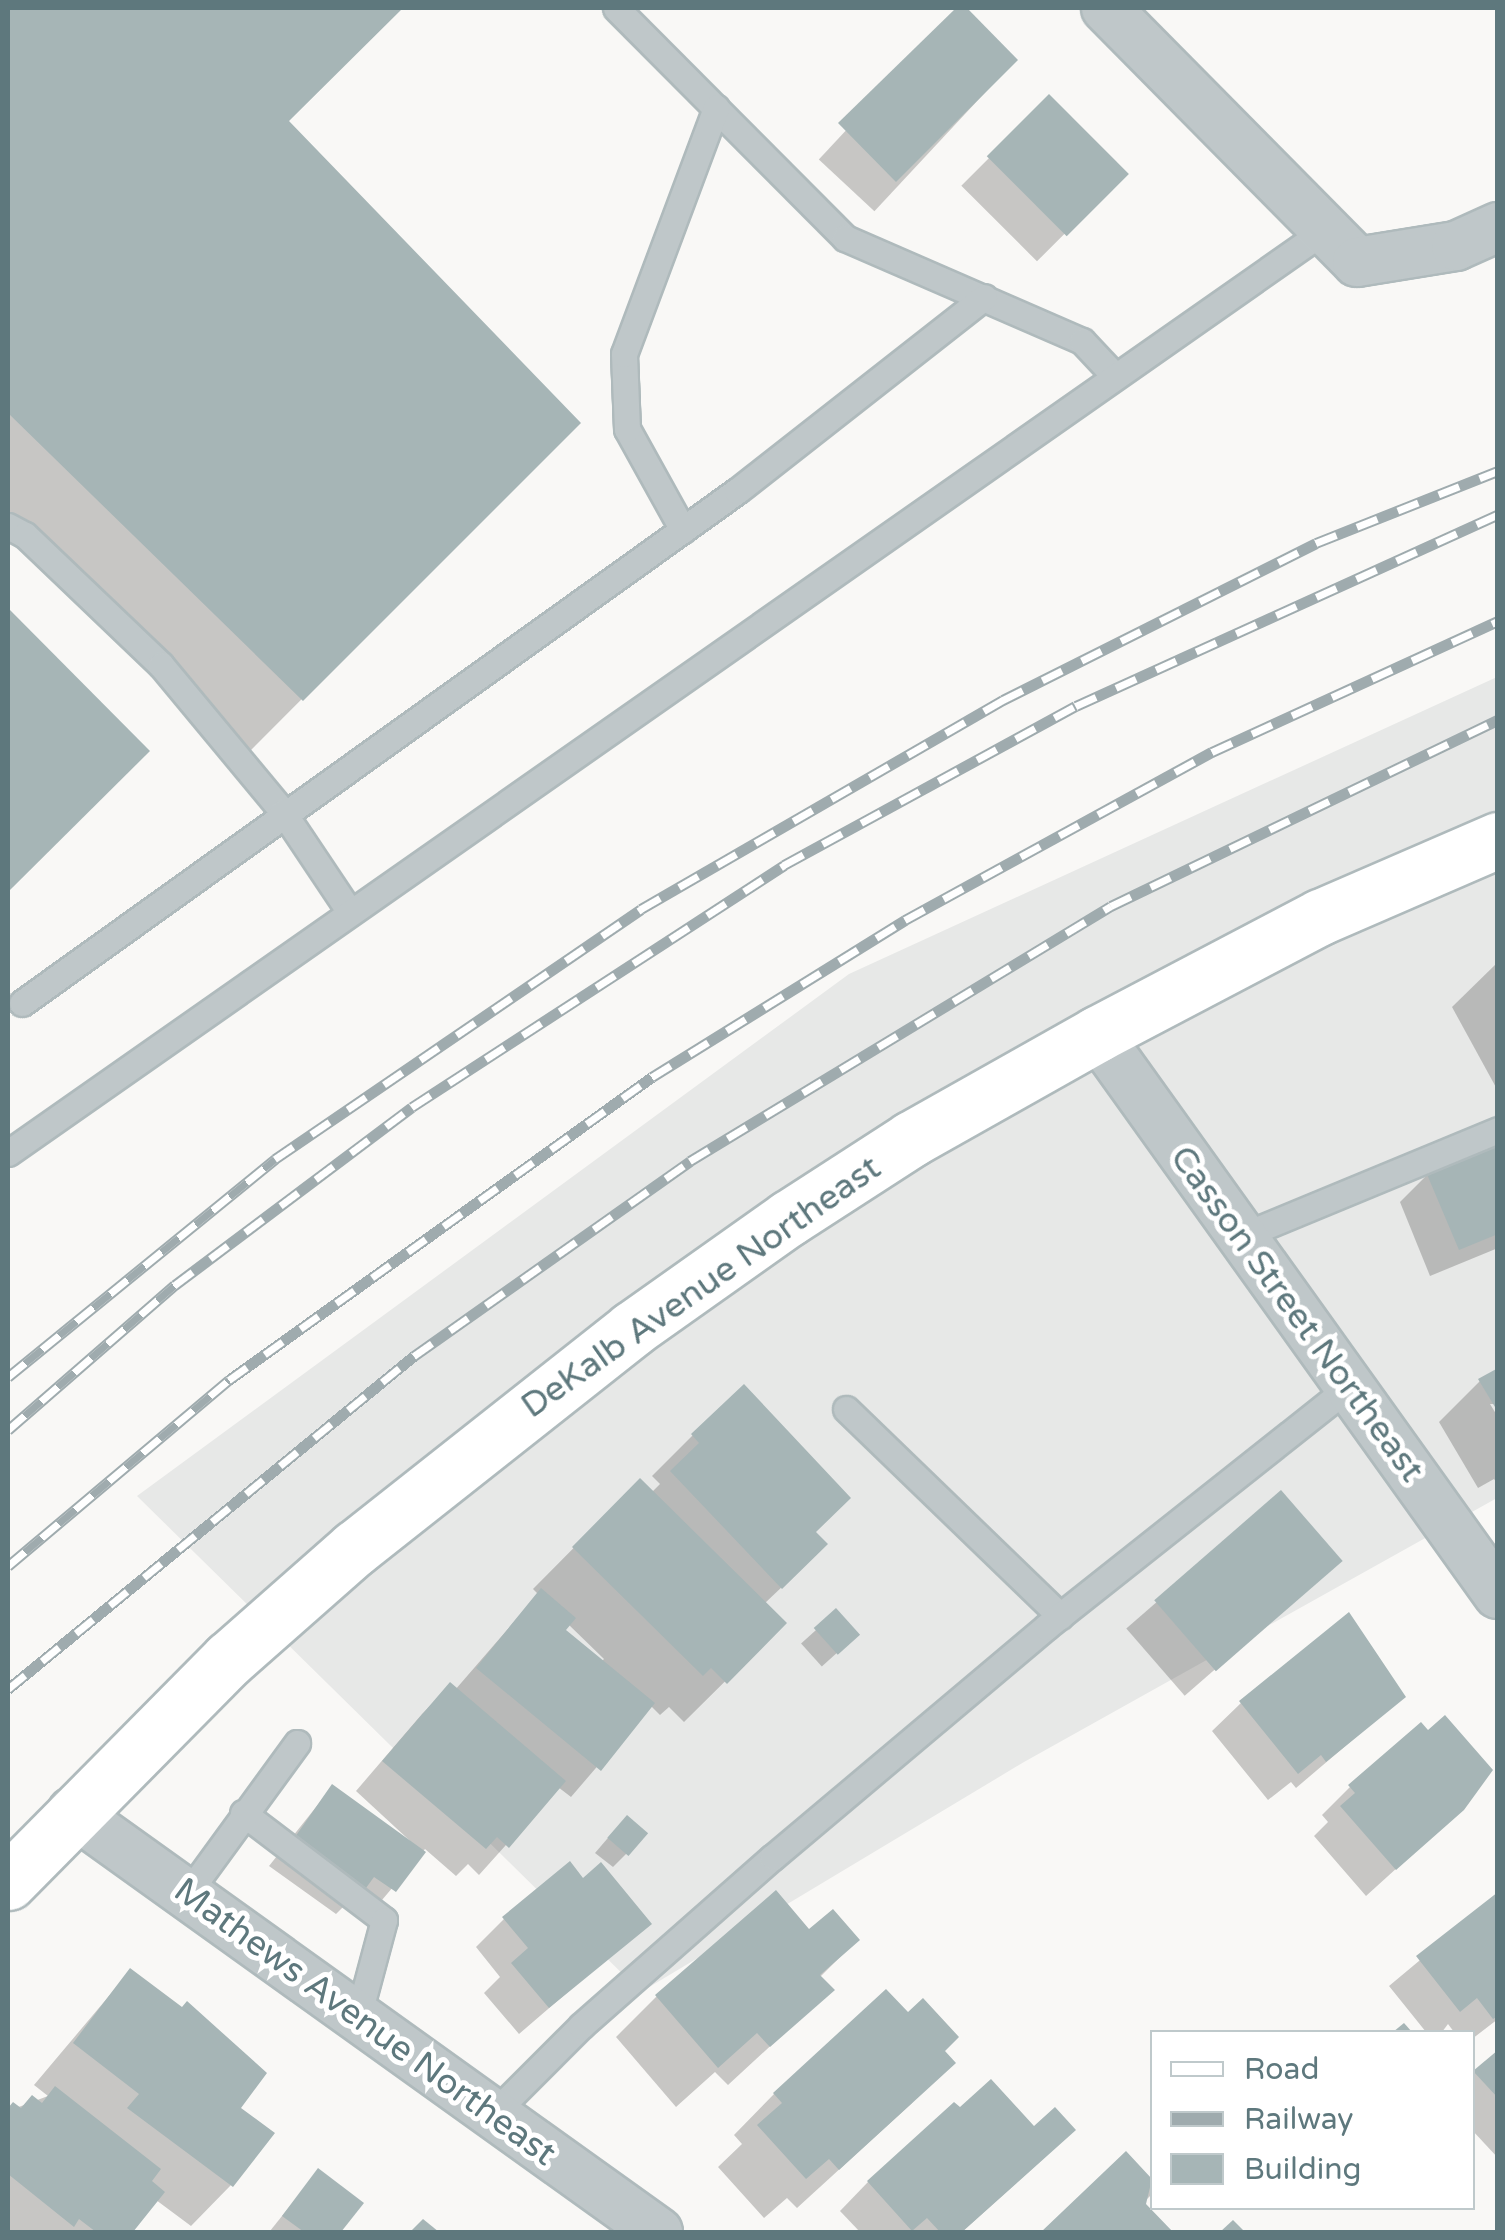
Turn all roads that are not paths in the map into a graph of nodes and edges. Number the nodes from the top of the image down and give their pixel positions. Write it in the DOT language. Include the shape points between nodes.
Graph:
graph roads {
  1 [pos="616,8"];
  2 [pos="1106,8"];
  3 [pos="716,108"];
  4 [pos="1498,227"];
  5 [pos="1325,230"];
  6 [pos="984,298"];
  7 [pos="1113,374"];
  8 [pos="8,526"];
  9 [pos="682,530"];
  10 [pos="283,812"];
  11 [pos="1498,840"];
  12 [pos="350,912"];
  13 [pos="22,1003"];
  14 [pos="1097,1034"];
  15 [pos="1498,1130"];
  16 [pos="8,1152"];
  17 [pos="1242,1236"];
  18 [pos="1349,1387"];
  19 [pos="846,1409"];
  20 [pos="1498,1594"];
  21 [pos="1060,1616"];
  22 [pos="297,1743"];
  23 [pos="72,1812"];
  24 [pos="243,1812"];
  25 [pos="8,1882"];
  26 [pos="187,1894"];
  27 [pos="358,2017"];
  28 [pos="493,2114"];
  29 [pos="658,2232"];
  1 -- 3 [label="lane"];
  2 -- 5 [label="street"];
  3 -- 6 [label="lane" via="845,238"];
  3 -- 9 [label="lane" via="624,354 627,429"];
  4 -- 5 [label="street" via="1456,246 1356,262"];
  5 -- 7 [label="lane"];
  6 -- 7 [label="lane" via="1082,341"];
  6 -- 9 [label="lane"];
  7 -- 12 [label="lane"];
  8 -- 10 [label="lane" via="25,534 161,665"];
  9 -- 10 [label="lane"];
  10 -- 12 [label="lane"];
  10 -- 13 [label="lane"];
  11 -- 14 [label="main road, DeKalb Avenue Northeast" via="1320,917"];
  12 -- 16 [label="lane"];
  14 -- 17 [label="street, Casson Street Northeast"];
  14 -- 23 [label="main road, DeKalb Avenue Northeast" via="896,1149 602,1352 355,1548"];
  15 -- 17 [label="lane"];
  17 -- 18 [label="street, Casson Street Northeast"];
  18 -- 20 [label="street, Casson Street Northeast"];
  18 -- 21 [label="lane"];
  19 -- 21 [label="lane"];
  21 -- 28 [label="lane" via="580,2026"];
  22 -- 24 [label="lane"];
  23 -- 25 [label="main road, DeKalb Avenue Northeast"];
  23 -- 26 [label="street, Mathews Avenue Northeast"];
  24 -- 26 [label="lane"];
  24 -- 27 [label="lane" via="384,1920"];
  26 -- 27 [label="street, Mathews Avenue Northeast"];
  27 -- 28 [label="street, Mathews Avenue Northeast"];
  28 -- 29 [label="street, Mathews Avenue Northeast"];
}
